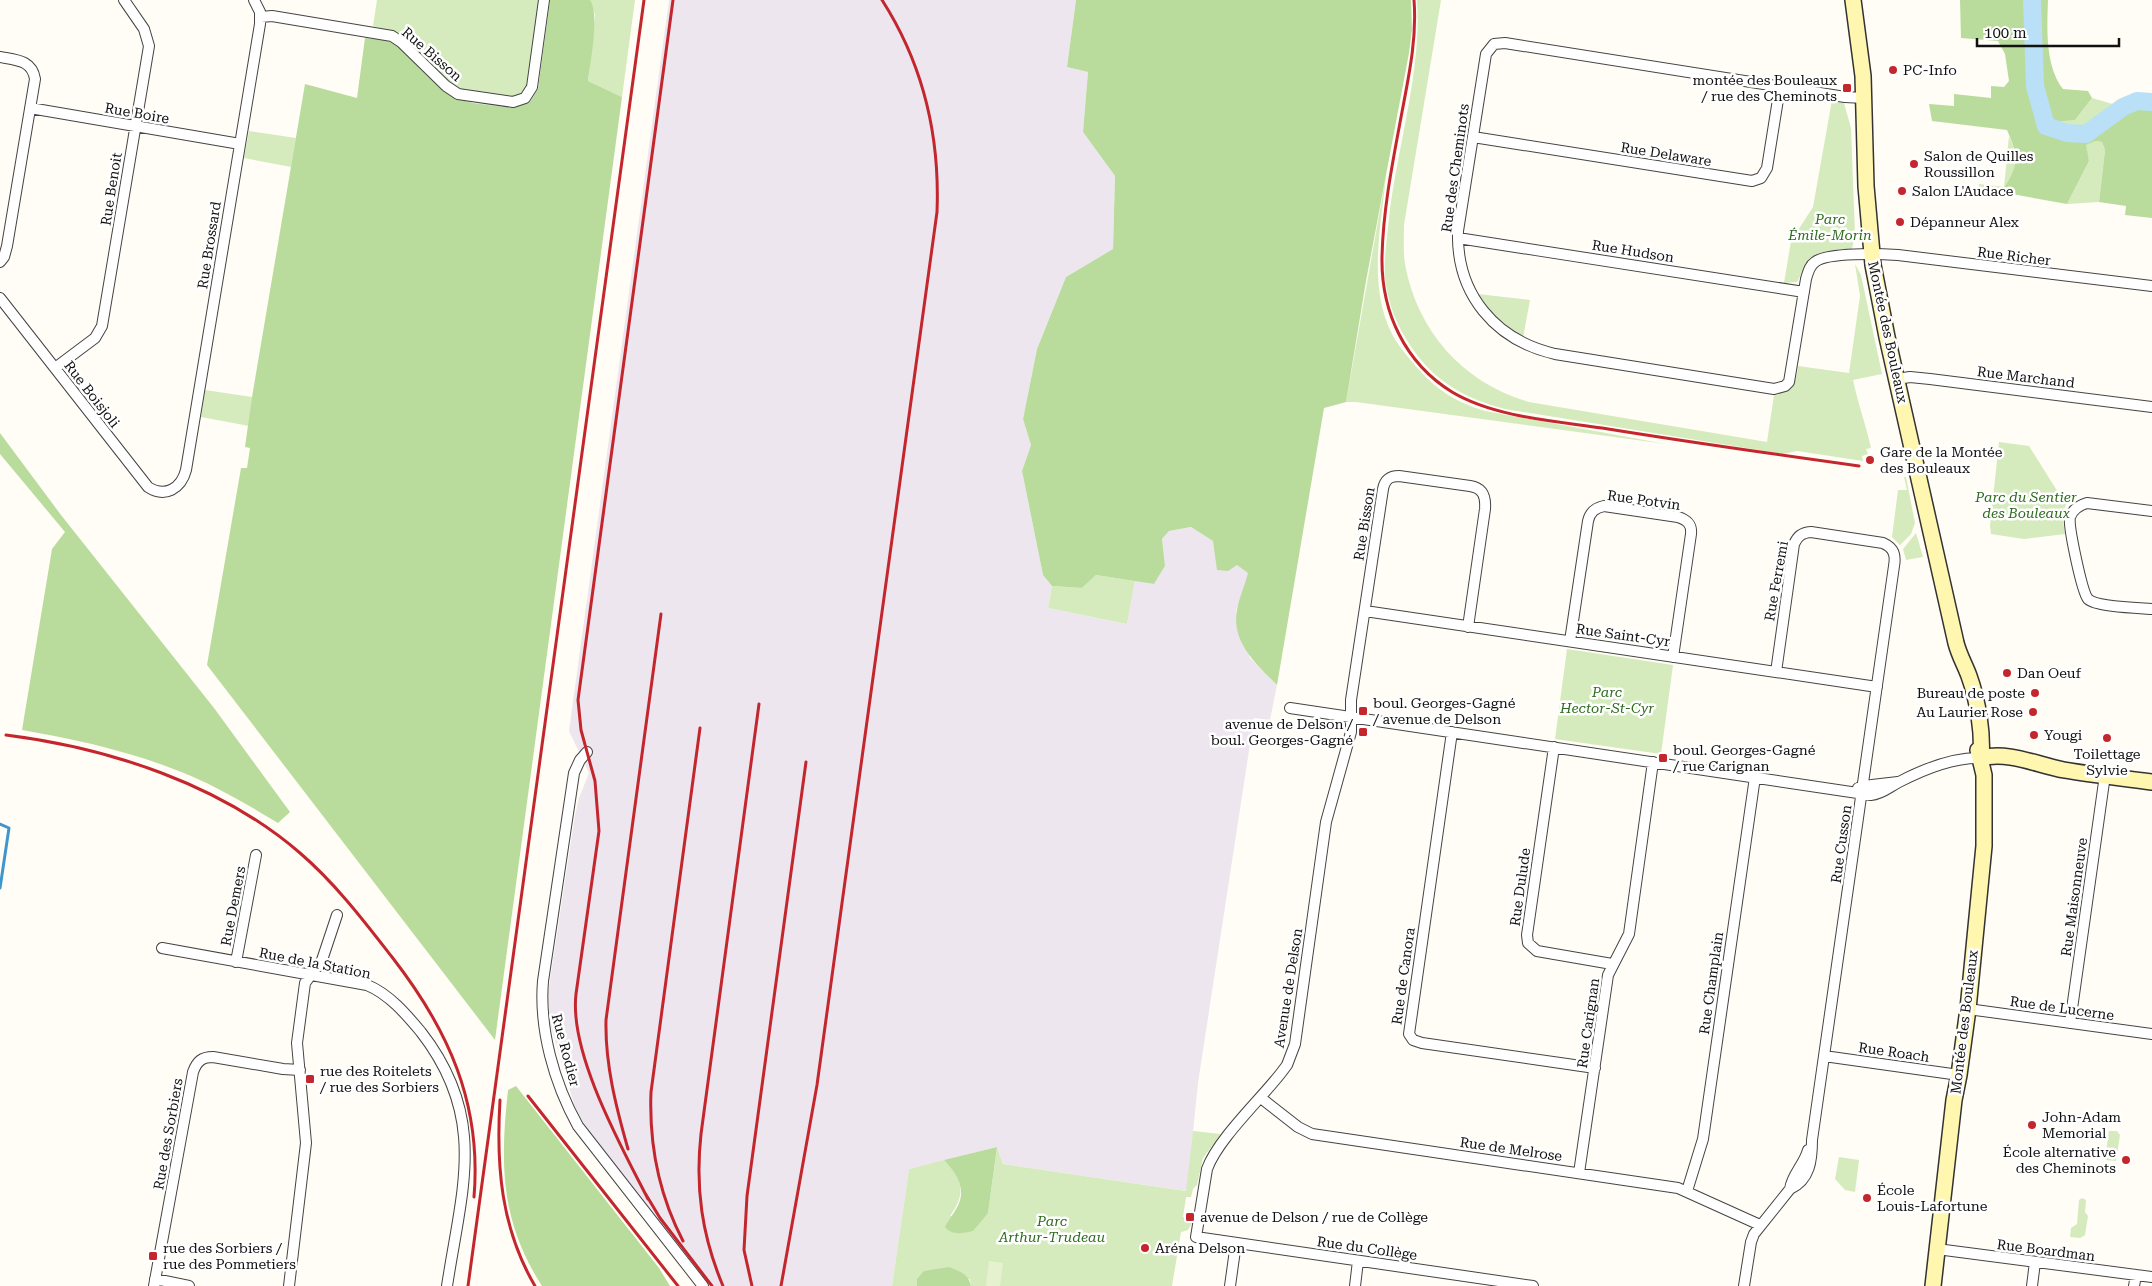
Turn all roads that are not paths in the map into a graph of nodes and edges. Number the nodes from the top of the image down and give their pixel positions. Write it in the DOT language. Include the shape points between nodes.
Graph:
graph roads {
  1 [pos="124,0"];
  2 [pos="254,0"];
  3 [pos="544,0"];
  4 [pos="1854,0"];
  5 [pos="261,17"];
  6 [pos="0,57"];
  7 [pos="1780,87"];
  8 [pos="1864,98"];
  9 [pos="30,108"];
  10 [pos="135,126"];
  11 [pos="1473,137"];
  12 [pos="240,144"];
  13 [pos="1458,238"];
  14 [pos="1872,254"];
  15 [pos="0,262"];
  16 [pos="2152,286"];
  17 [pos="1804,292"];
  18 [pos="0,298"];
  19 [pos="55,368"];
  20 [pos="1897,379"];
  21 [pos="2152,407"];
  22 [pos="171,491"];
  23 [pos="2152,511"];
  24 [pos="1894,552"];
  25 [pos="2152,609"];
  26 [pos="1364,611"];
  27 [pos="1468,627"];
  28 [pos="1570,641"];
  29 [pos="1673,657"];
  30 [pos="1776,672"];
  31 [pos="1877,687"];
  32 [pos="1290,708"];
  33 [pos="1351,717"];
  34 [pos="1452,732"];
  35 [pos="1554,748"];
  36 [pos="587,752"];
  37 [pos="1981,758"];
  38 [pos="1653,762"];
  39 [pos="2105,775"];
  40 [pos="1755,777"];
  41 [pos="2152,782"];
  42 [pos="1862,790"];
  43 [pos="256,855"];
  44 [pos="337,915"];
  45 [pos="162,948"];
  46 [pos="236,962"];
  47 [pos="1612,964"];
  48 [pos="310,975"];
  49 [pos="1968,1009"];
  50 [pos="2070,1023"];
  51 [pos="2152,1034"];
  52 [pos="1824,1056"];
  53 [pos="1595,1068"];
  54 [pos="300,1070"];
  55 [pos="1960,1076"];
  56 [pos="1261,1098"];
  57 [pos="1579,1173"];
  58 [pos="1687,1191"];
  59 [pos="1760,1225"];
  60 [pos="1196,1237"];
  61 [pos="1236,1243"];
  62 [pos="1937,1249"];
  63 [pos="1358,1261"];
  64 [pos="2035,1262"];
  65 [pos="2136,1275"];
  66 [pos="2152,1277"];
  67 [pos="1472,1282"];
  68 [pos="155,1283"];
  69 [pos="189,1286"];
  70 [pos="289,1286"];
  71 [pos="447,1286"];
  72 [pos="703,1286"];
  73 [pos="1230,1286"];
  74 [pos="1355,1286"];
  75 [pos="1533,1286"];
  76 [pos="1744,1286"];
  77 [pos="1933,1286"];
  78 [pos="2032,1286"];
  79 [pos="2134,1286"];
  1 -- 10 [label="street, Rue Benoit" via="144,29 149,43"];
  2 -- 5 [label="street"];
  3 -- 5 [label="street, Rue Bisson" via="531,90 526,98 508,102 454,92 401,42 389,35 272,16"];
  4 -- 8 [label="street, Montée des Bouleaux"];
  5 -- 12 [label="street, Rue Brossard"];
  6 -- 9 [label="street" via="24,62 32,71 35,79"];
  7 -- 8 [label="street, Rue des Cheminots"];
  7 -- 11 [label="street, Rue Delaware" via="1767,168 1762,178 1752,181"];
  7 -- 11 [label="street, Rue des Cheminots" via="1499,43 1490,47 1486,54"];
  8 -- 14 [label="street, Montée des Bouleaux" via="1866,186"];
  9 -- 10 [label="street, Rue Boire"];
  9 -- 15 [label="street" via="8,246"];
  10 -- 12 [label="street, Rue Boire"];
  10 -- 19 [label="street, Rue Benoit" via="100,330 95,338"];
  11 -- 13 [label="street, Rue des Cheminots"];
  12 -- 22 [label="street, Rue Brossard" via="186,470 182,482"];
  13 -- 17 [label="street, Rue Hudson"];
  13 -- 17 [label="street, Rue des Cheminots" via="1463,272 1474,299 1495,324 1523,344 1555,354 1766,388 1780,388 1789,382"];
  14 -- 16 [label="street, Rue Richer"];
  14 -- 17 [label="street, Rue des Cheminots" via="1814,262 1808,272"];
  14 -- 20 [label="street, Montée des Bouleaux"];
  18 -- 19 [label="street, Rue Boisjoli"];
  19 -- 22 [label="street, Rue Boisjoli" via="148,487 156,491"];
  20 -- 21 [label="street, Rue Marchand" via="1930,379"];
  20 -- 37 [label="street, Montée des Bouleaux" via="1960,658 1969,676 1982,736"];
  23 -- 25 [label="street" via="2087,503 2073,511 2070,522 2088,598 2097,603"];
  24 -- 30 [label="street, Rue Ferremi" via="1883,543 1811,532 1797,538"];
  24 -- 31 [label="street, Rue Cusson"];
  26 -- 27 [label="street, Rue Saint-Cyr"];
  26 -- 27 [label="street, Rue Bisson" via="1387,479 1400,476 1461,485 1480,490 1486,503"];
  26 -- 33 [label="street, Rue Bisson" via="1350,703"];
  27 -- 28 [label="street, Rue Saint-Cyr"];
  28 -- 29 [label="street, Rue Saint-Cyr"];
  28 -- 29 [label="street, Rue Potvin" via="1588,521 1594,509 1604,506 1678,517 1688,522 1691,534"];
  29 -- 30 [label="street, Rue Saint-Cyr"];
  30 -- 31 [label="street, Rue Saint-Cyr"];
  31 -- 42 [label="street, Rue Cusson"];
  32 -- 33 [label="street"];
  33 -- 34 [label="street"];
  33 -- 56 [label="street, Avenue de Delson" via="1351,732 1326,822 1294,1044 1286,1065"];
  34 -- 35 [label="street"];
  34 -- 53 [label="street, Rue de Canora" via="1409,1034 1413,1040 1422,1043"];
  35 -- 38 [label="street"];
  35 -- 47 [label="street, Rue Dulude" via="1528,943 1537,951"];
  36 -- 72 [label="street, Rue Rodier" via="574,773 543,980 544,1031 566,1103 578,1126"];
  37 -- 39 [label="street" via="1993,755"];
  37 -- 42 [label="street" via="1953,760 1898,782 1876,795"];
  37 -- 49 [label="street, Montée des Bouleaux" via="1984,846"];
  38 -- 40 [label="street"];
  38 -- 47 [label="street, Rue Carignan" via="1629,934"];
  39 -- 41 [label="street"];
  39 -- 50 [label="street, Rue Maisonneuve"];
  40 -- 42 [label="street"];
  40 -- 58 [label="street, Rue Champlain" via="1702,1139"];
  42 -- 52 [label="street, Rue Cusson"];
  43 -- 46 [label="street, Rue Demers"];
  44 -- 48 [label="street" via="322,960"];
  45 -- 46 [label="street, Rue de la Station"];
  46 -- 48 [label="street, Rue de la Station"];
  47 -- 53 [label="street, Rue Carignan"];
  48 -- 54 [label="street" via="305,983 297,1030"];
  48 -- 71 [label="street, Rue de la Station" via="367,986 386,996 417,1027 449,1077 461,1113 466,1153"];
  49 -- 50 [label="street, Rue de Lucerne"];
  49 -- 55 [label="street, Montée des Bouleaux"];
  50 -- 51 [label="street, Rue de Lucerne"];
  52 -- 55 [label="street, Rue Roach"];
  52 -- 59 [label="street, Rue Cusson" via="1808,1171"];
  53 -- 57 [label="street, Rue Carignan"];
  54 -- 68 [label="street, Rue des Sorbiers" via="213,1056 202,1058 196,1064"];
  54 -- 70 [label="street" via="306,1151"];
  55 -- 62 [label="street, Montée des Bouleaux" via="1954,1100"];
  56 -- 57 [label="street, Rue de Melrose" via="1312,1134"];
  56 -- 60 [label="street, Avenue de Delson" via="1210,1161"];
  57 -- 58 [label="street, Rue de Melrose"];
  58 -- 59 [label="street, Rue de Melrose"];
  59 -- 76 [label="street, Rue Cusson" via="1751,1242"];
  60 -- 61 [label="street, Rue du Collège"];
  61 -- 63 [label="street, Rue du Collège"];
  61 -- 73 [label="street"];
  62 -- 64 [label="street, Rue Boardman"];
  62 -- 77 [label="street, Montée des Bouleaux"];
  63 -- 67 [label="street, Rue du Collège"];
  63 -- 74 [label="street"];
  64 -- 65 [label="street, Rue Boardman"];
  64 -- 78 [label="street"];
  65 -- 66 [label="street, Rue Boardman"];
  65 -- 79 [label="street"];
  67 -- 75 [label="street, Rue du Collège"];
  68 -- 69 [label="street"];
}
